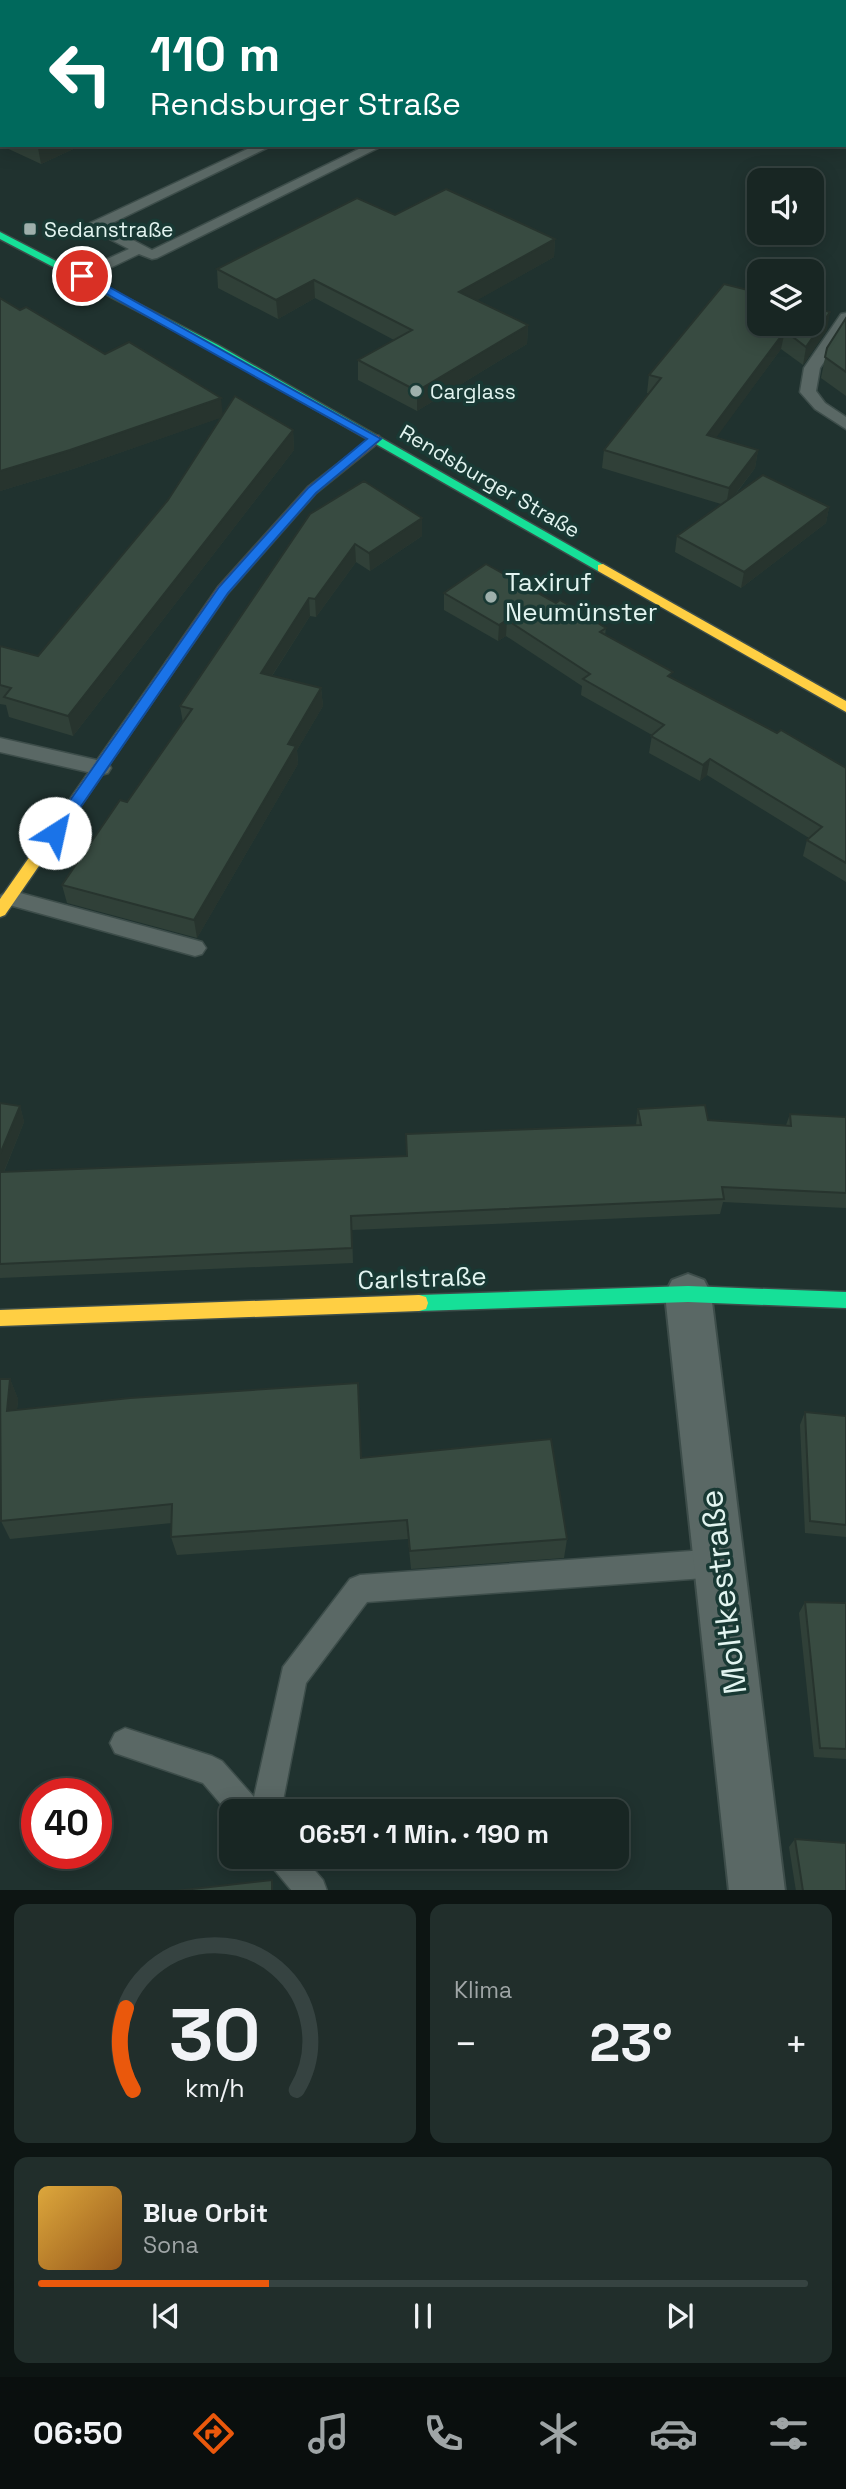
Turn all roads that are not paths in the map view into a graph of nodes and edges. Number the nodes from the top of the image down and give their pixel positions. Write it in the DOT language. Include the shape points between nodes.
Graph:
graph roads {
  1 [pos="263,147"];
  2 [pos="374,147"];
  3 [pos="0,235"];
  4 [pos="139,249"];
  5 [pos="82,276"];
  6 [pos="846,317"];
  7 [pos="846,424"];
  8 [pos="375,439"];
  9 [pos="846,707"];
  10 [pos="0,745"];
  11 [pos="101,768"];
  12 [pos="4,904"];
  13 [pos="195,948"];
  14 [pos="688,1294"];
  15 [pos="846,1300"];
  16 [pos="0,1318"];
  17 [pos="719,1563"];
  18 [pos="125,1743"];
  19 [pos="236,1799"];
  20 [pos="268,1799"];
  21 [pos="294,1869"];
  22 [pos="311,1890"];
  23 [pos="757,1890"];
  1 -- 4 [label="lane" via="95,226"];
  2 -- 4 [label="lane" via="152,255"];
  3 -- 5 [label="street, Rendsburger Straße"];
  4 -- 5 [label="lane"];
  5 -- 8 [label="street, Rendsburger Straße"];
  6 -- 7 [label="lane" via="812,368 807,392"];
  8 -- 9 [label="street, Rendsburger Straße"];
  8 -- 11 [label="street" via="312,490 223,590"];
  10 -- 11 [label="lane"];
  11 -- 12 [label="street"];
  12 -- 13 [label="lane"];
  14 -- 15 [label="street, Carlstraße"];
  14 -- 16 [label="street, Carlstraße"];
  14 -- 17 [label="street, Moltkestraße"];
  17 -- 20 [label="lane" via="360,1589 293,1677"];
  17 -- 23 [label="street, Moltkestraße"];
  18 -- 19 [label="lane" via="212,1771"];
  21 -- 22 [label="lane"];
}
